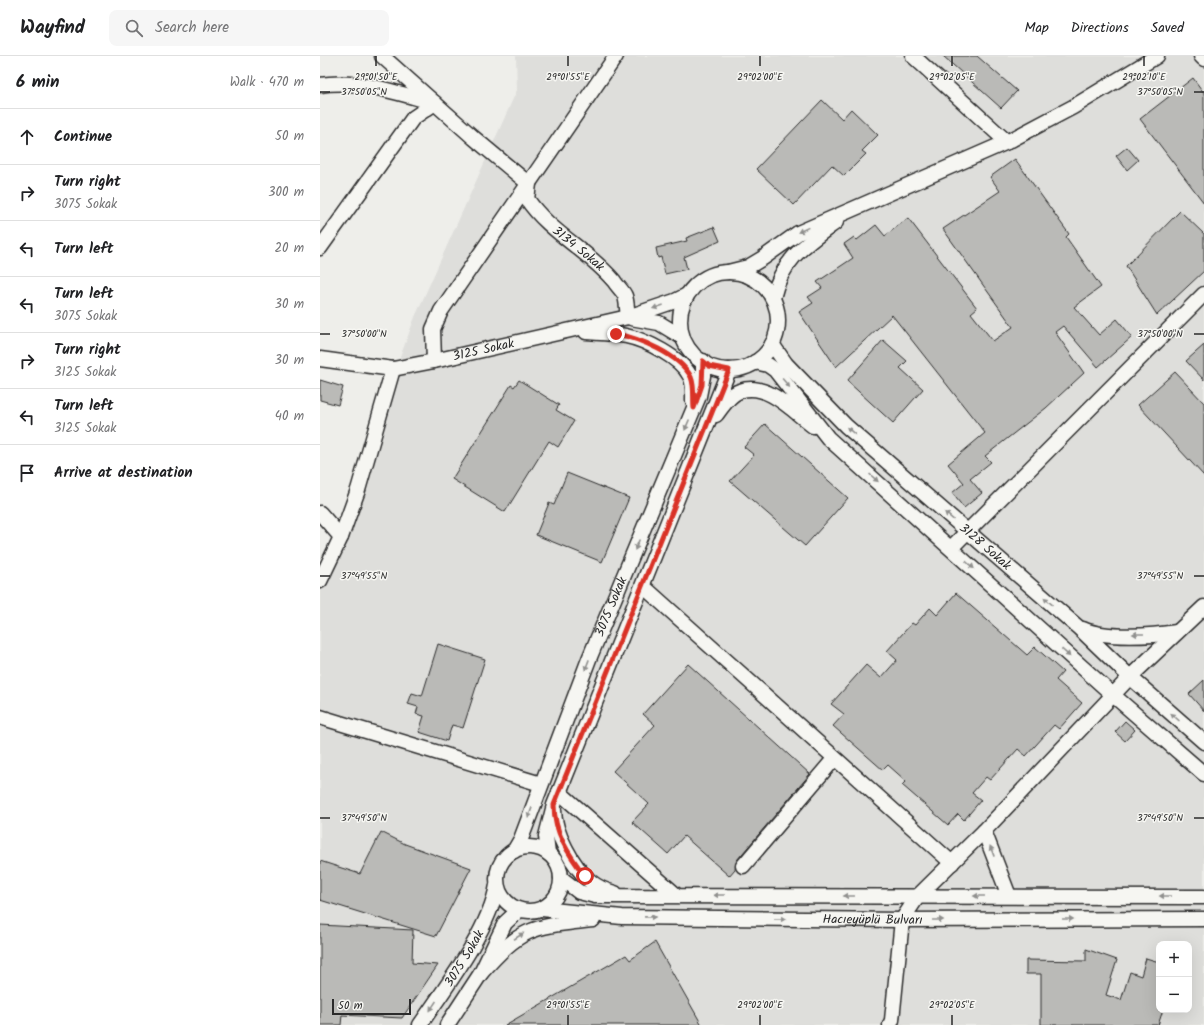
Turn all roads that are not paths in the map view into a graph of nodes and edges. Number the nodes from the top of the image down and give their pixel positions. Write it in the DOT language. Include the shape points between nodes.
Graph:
graph roads {
  1 [pos="382,56"];
  2 [pos="616,56"];
  3 [pos="913,56"];
  4 [pos="1157,56"];
  5 [pos="1201,56"];
  6 [pos="1204,59"];
  7 [pos="320,85"];
  8 [pos="435,103"];
  9 [pos="1006,142"];
  10 [pos="529,184"];
  11 [pos="852,210"];
  12 [pos="320,248"];
  13 [pos="728,272"];
  14 [pos="1204,294"];
  15 [pos="687,295"];
  16 [pos="773,298"];
  17 [pos="628,317"];
  18 [pos="573,331"];
  19 [pos="682,337"];
  20 [pos="772,344"];
  21 [pos="320,359"];
  22 [pos="434,361"];
  23 [pos="703,361"];
  24 [pos="755,362"];
  25 [pos="393,369"];
  26 [pos="729,370"];
  27 [pos="694,408"];
  28 [pos="707,428"];
  29 [pos="828,438"];
  30 [pos="320,512"];
  31 [pos="966,531"];
  32 [pos="341,537"];
  33 [pos="951,548"];
  34 [pos="320,581"];
  35 [pos="643,586"];
  36 [pos="1204,607"];
  37 [pos="1079,628"];
  38 [pos="1177,632"];
  39 [pos="1130,677"];
  40 [pos="1113,695"];
  41 [pos="320,717"];
  42 [pos="1204,742"];
  43 [pos="834,759"];
  44 [pos="1204,774"];
  45 [pos="541,784"];
  46 [pos="556,799"];
  47 [pos="984,832"];
  48 [pos="514,852"];
  49 [pos="548,853"];
  50 [pos="952,863"];
  51 [pos="743,866"];
  52 [pos="561,878"];
  53 [pos="497,886"];
  54 [pos="629,895"];
  55 [pos="676,895"];
  56 [pos="918,896"];
  57 [pos="1009,896"];
  58 [pos="1204,896"];
  59 [pos="542,909"];
  60 [pos="519,910"];
  61 [pos="622,917"];
  62 [pos="1204,919"];
  63 [pos="902,920"];
  64 [pos="481,973"];
  65 [pos="891,1023"];
  66 [pos="420,1025"];
  67 [pos="447,1025"];
  1 -- 8 [label="street"];
  2 -- 10 [label="street"];
  3 -- 9 [label="street"];
  4 -- 9 [label="street" via="1073,107"];
  5 -- 6 [label="street"];
  7 -- 8 [label="street" via="333,83 386,89"];
  8 -- 10 [label="street"];
  8 -- 12 [label="street" via="413,118"];
  9 -- 11 [label="street"];
  10 -- 17 [label="street, 3134 Sokak" via="526,199 532,208 610,277 625,295"];
  10 -- 22 [label="street" via="435,321 432,338"];
  11 -- 13 [label="street, one-way" via="798,233 748,267"];
  11 -- 16 [label="street" via="794,255 780,275"];
  13 -- 15 [label="street" via="713,274 698,282"];
  13 -- 16 [label="street" via="743,274 757,281"];
  14 -- 31 [label="street"];
  15 -- 17 [label="street, 3125 Sokak, one-way"];
  15 -- 19 [label="street" via="680,311"];
  16 -- 20 [label="street" via="778,320"];
  17 -- 18 [label="street, 3125 Sokak"];
  17 -- 19 [label="street, 3125 Sokak" via="659,323"];
  18 -- 22 [label="street, 3125 Sokak"];
  18 -- 27 [label="street, 3125 Sokak" via="627,336 674,358 691,377"];
  19 -- 23 [label="street" via="695,356"];
  20 -- 24 [label="street"];
  31 -- 20 [label="street, 3128 Sokak, one-way" via="846,426 786,364"];
  21 -- 25 [label="street, 3125 Sokak"];
  22 -- 25 [label="street, 3125 Sokak"];
  23 -- 26 [label="street" via="709,366"];
  23 -- 27 [label="street, 3075 Sokak" via="702,385"];
  24 -- 26 [label="street"];
  24 -- 29 [label="street, 3128 Sokak, one-way" via="768,365 774,370"];
  25 -- 32 [label="street" via="358,490"];
  26 -- 28 [label="street, 3075 Sokak"];
  27 -- 45 [label="street, 3075 Sokak, one-way" via="589,658"];
  28 -- 29 [label="street, 3128 Sokak" via="728,400 739,391 751,389 762,390 774,397"];
  28 -- 35 [label="street, 3075 Sokak"];
  29 -- 33 [label="street, 3128 Sokak, one-way"];
  30 -- 32 [label="street"];
  31 -- 33 [label="street"];
  37 -- 31 [label="street, 3128 Sokak, one-way"];
  32 -- 34 [label="street"];
  33 -- 40 [label="street, 3128 Sokak, one-way"];
  35 -- 43 [label="street"];
  35 -- 46 [label="street, 3075 Sokak"];
  36 -- 38 [label="street"];
  38 -- 37 [label="street, one-way" via="1102,634"];
  37 -- 39 [label="street, 3128 Sokak"];
  38 -- 39 [label="street"];
  39 -- 40 [label="street"];
  42 -- 39 [label="street, 3128 Sokak, one-way"];
  40 -- 44 [label="street, 3128 Sokak"];
  40 -- 47 [label="street"];
  41 -- 45 [label="street"];
  43 -- 50 [label="street"];
  43 -- 51 [label="street"];
  45 -- 48 [label="street, 3075 Sokak, one-way"];
  46 -- 49 [label="street, 3075 Sokak" via="546,832"];
  46 -- 54 [label="street" via="554,820 562,840 585,876 605,890"];
  46 -- 55 [label="street"];
  47 -- 50 [label="street"];
  57 -- 47 [label="street, one-way"];
  48 -- 49 [label="street" via="531,847"];
  48 -- 53 [label="street" via="500,865"];
  49 -- 52 [label="street" via="555,860"];
  50 -- 56 [label="street"];
  52 -- 54 [label="street, Hacıeyüplü Bulvarı" via="579,892 591,896"];
  52 -- 59 [label="street" via="556,896"];
  53 -- 60 [label="street" via="506,901"];
  53 -- 66 [label="street, 3075 Sokak, one-way" via="487,918 460,966"];
  54 -- 55 [label="street, Hacıeyüplü Bulvarı"];
  56 -- 55 [label="street, Hacıeyüplü Bulvarı, one-way"];
  57 -- 56 [label="street, Hacıeyüplü Bulvarı, one-way"];
  56 -- 63 [label="street"];
  58 -- 57 [label="street, Hacıeyüplü Bulvarı, one-way"];
  59 -- 60 [label="street"];
  59 -- 61 [label="street, Hacıeyüplü Bulvarı"];
  60 -- 64 [label="street, 3075 Sokak" via="505,923"];
  61 -- 63 [label="street, Hacıeyüplü Bulvarı, one-way"];
  64 -- 61 [label="street, one-way" via="510,942 526,931 543,926"];
  63 -- 62 [label="street, Hacıeyüplü Bulvarı, one-way"];
  63 -- 65 [label="street"];
  64 -- 67 [label="street, 3075 Sokak"];
}
